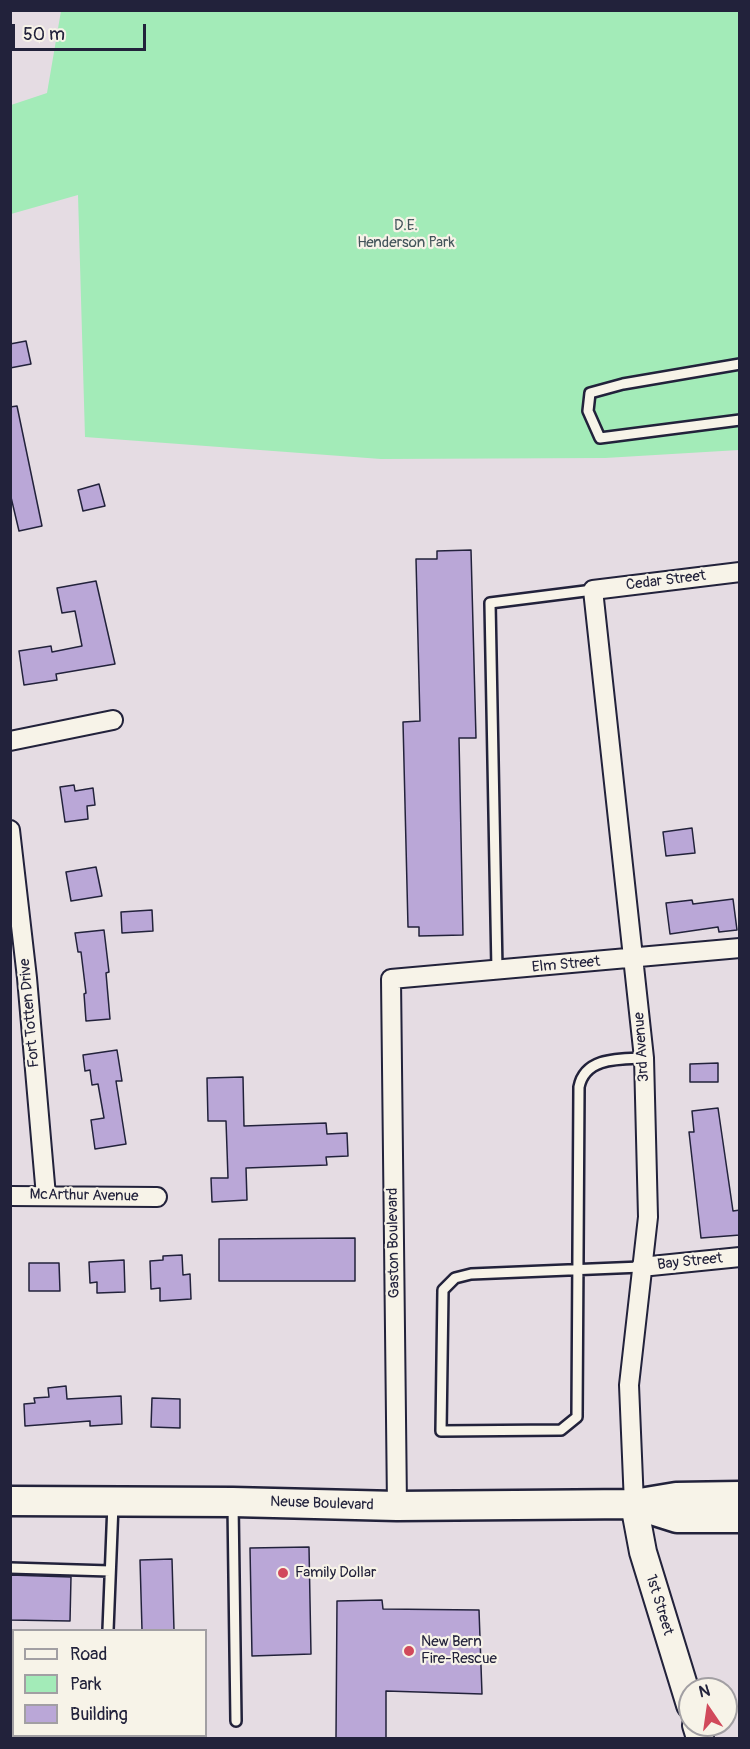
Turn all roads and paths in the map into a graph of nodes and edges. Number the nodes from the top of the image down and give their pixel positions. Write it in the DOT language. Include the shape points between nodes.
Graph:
graph roads {
  1 [pos="740,364"];
  2 [pos="740,420"];
  3 [pos="740,572"];
  4 [pos="593,590"];
  5 [pos="113,720"];
  6 [pos="10,741"];
  7 [pos="10,830"];
  8 [pos="740,948"];
  9 [pos="634,959"];
  10 [pos="497,970"];
  11 [pos="391,979"];
  12 [pos="644,1058"];
  13 [pos="10,1196"];
  14 [pos="46,1196"];
  15 [pos="157,1197"];
  16 [pos="740,1257"];
  17 [pos="641,1267"];
  18 [pos="578,1271"];
  19 [pos="740,1496"];
  20 [pos="10,1501"];
  21 [pos="233,1502"];
  22 [pos="114,1503"];
  23 [pos="634,1504"];
  24 [pos="397,1506"];
  25 [pos="740,1518"];
  26 [pos="10,1568"];
  27 [pos="110,1571"];
  28 [pos="108,1629"];
  29 [pos="681,1677"];
  30 [pos="236,1721"];
  1 -- 2 [label="lane" via="590,393 588,411 600,438"];
  3 -- 4 [label="street, Cedar Street"];
  4 -- 9 [label="street, 3rd Avenue"];
  4 -- 10 [label="lane" via="490,603"];
  5 -- 6 [label="street"];
  7 -- 14 [label="street, Fort Totten Drive"];
  8 -- 9 [label="street, Elm Street"];
  9 -- 10 [label="street, Elm Street"];
  9 -- 12 [label="street, 3rd Avenue"];
  10 -- 11 [label="street, Elm Street"];
  11 -- 24 [label="street, Gaston Boulevard"];
  12 -- 17 [label="street, 3rd Avenue" via="648,1217"];
  12 -- 18 [label="lane" via="598,1062 582,1076"];
  13 -- 14 [label="street, McArthur Avenue"];
  14 -- 15 [label="street, McArthur Avenue"];
  16 -- 17 [label="street, Bay Street"];
  17 -- 18 [label="lane"];
  17 -- 23 [label="street, 3rd Avenue" via="629,1385"];
  18 -- 18 [label="lane" via="471,1274 455,1278 443,1290 441,1431 561,1430 577,1417"];
  19 -- 23 [label="main road, Neuse Boulevard" via="676,1497"];
  20 -- 22 [label="main road, Neuse Boulevard"];
  21 -- 22 [label="main road, Neuse Boulevard"];
  21 -- 24 [label="main road, Neuse Boulevard"];
  21 -- 30 [label="lane"];
  22 -- 27 [label="lane"];
  23 -- 24 [label="main road, Neuse Boulevard"];
  23 -- 25 [label="main road, Neuse Boulevard" via="677,1518"];
  23 -- 29 [label="main road, 1st Street" via="643,1552"];
  26 -- 27 [label="lane"];
  27 -- 28 [label="lane"];
}
